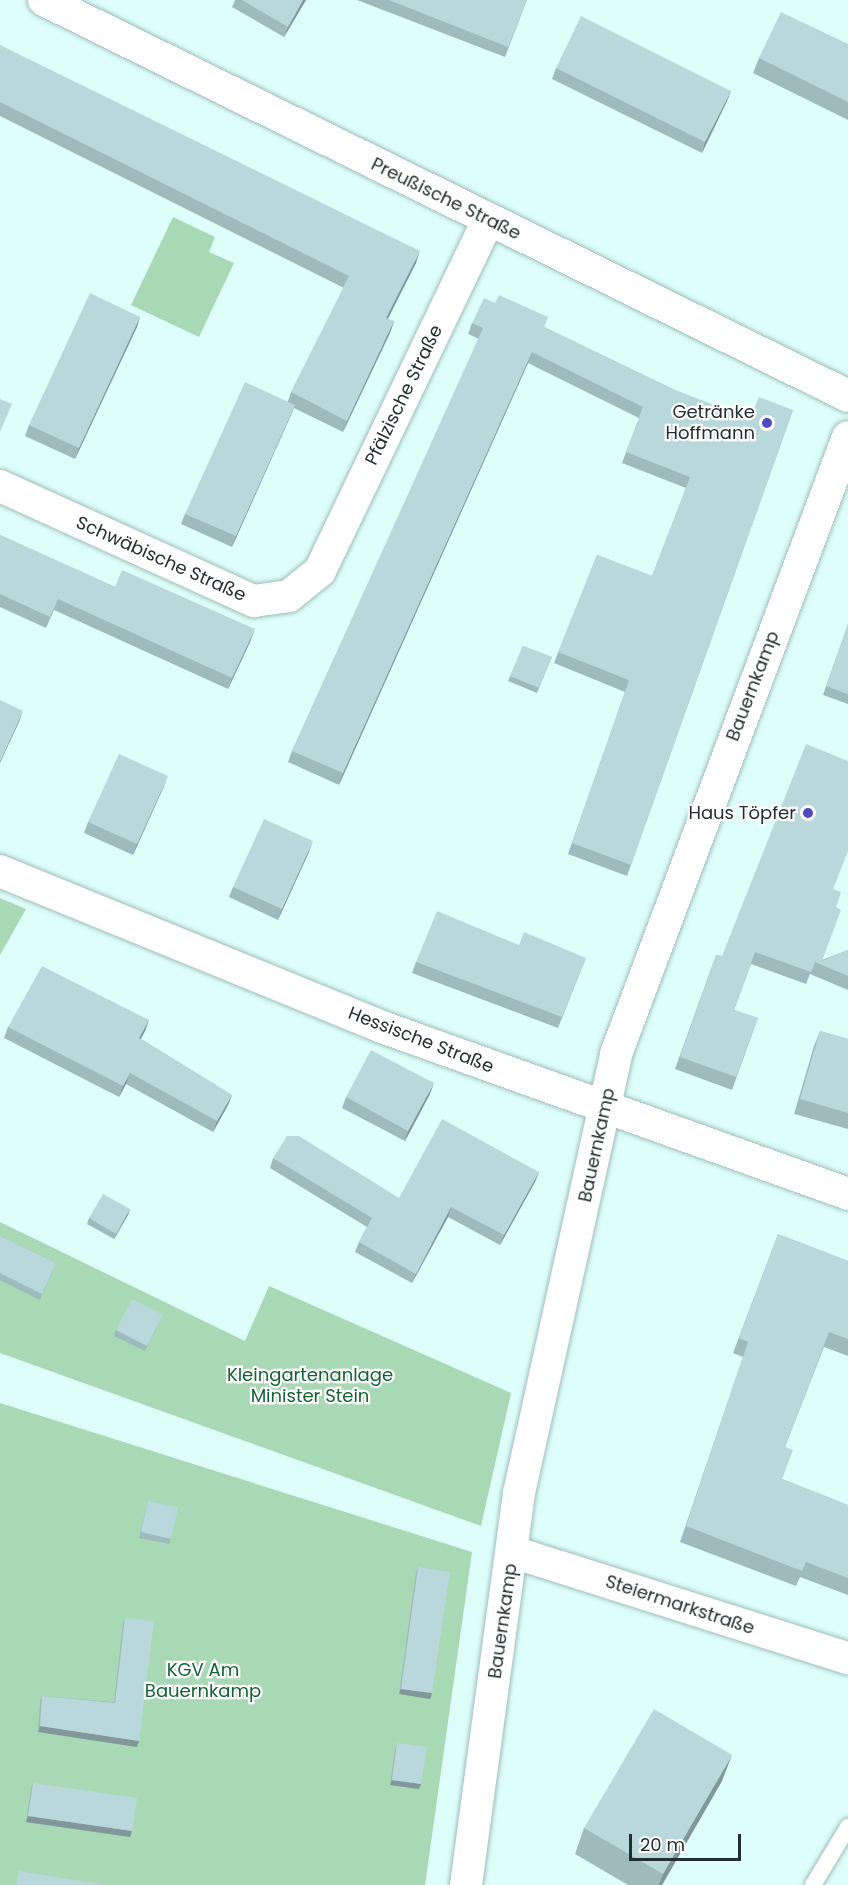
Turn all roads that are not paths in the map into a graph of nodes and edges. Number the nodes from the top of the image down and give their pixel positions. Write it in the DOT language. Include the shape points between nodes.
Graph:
graph roads {
  1 [pos="44,0"];
  2 [pos="489,219"];
  3 [pos="848,396"];
  4 [pos="848,437"];
  5 [pos="0,486"];
  6 [pos="320,572"];
  7 [pos="0,871"];
  8 [pos="605,1110"];
  9 [pos="848,1194"];
  10 [pos="513,1552"];
  11 [pos="848,1658"];
  12 [pos="848,1827"];
  13 [pos="466,1885"];
  14 [pos="813,1885"];
  1 -- 2 [label="street, Preußische Straße"];
  2 -- 3 [label="street, Preußische Straße"];
  2 -- 6 [label="street, Pfälzische Straße"];
  4 -- 8 [label="street, Bauernkamp" via="616,1054"];
  5 -- 6 [label="street, Schwäbische Straße" via="254,601 290,596"];
  7 -- 8 [label="street, Hessische Straße" via="382,1027"];
  8 -- 9 [label="street, Hessische Straße"];
  8 -- 10 [label="street, Bauernkamp" via="519,1493"];
  10 -- 11 [label="street, Steiermarkstraße"];
  10 -- 13 [label="street, Bauernkamp"];
  12 -- 14 [label="lane"];
}
